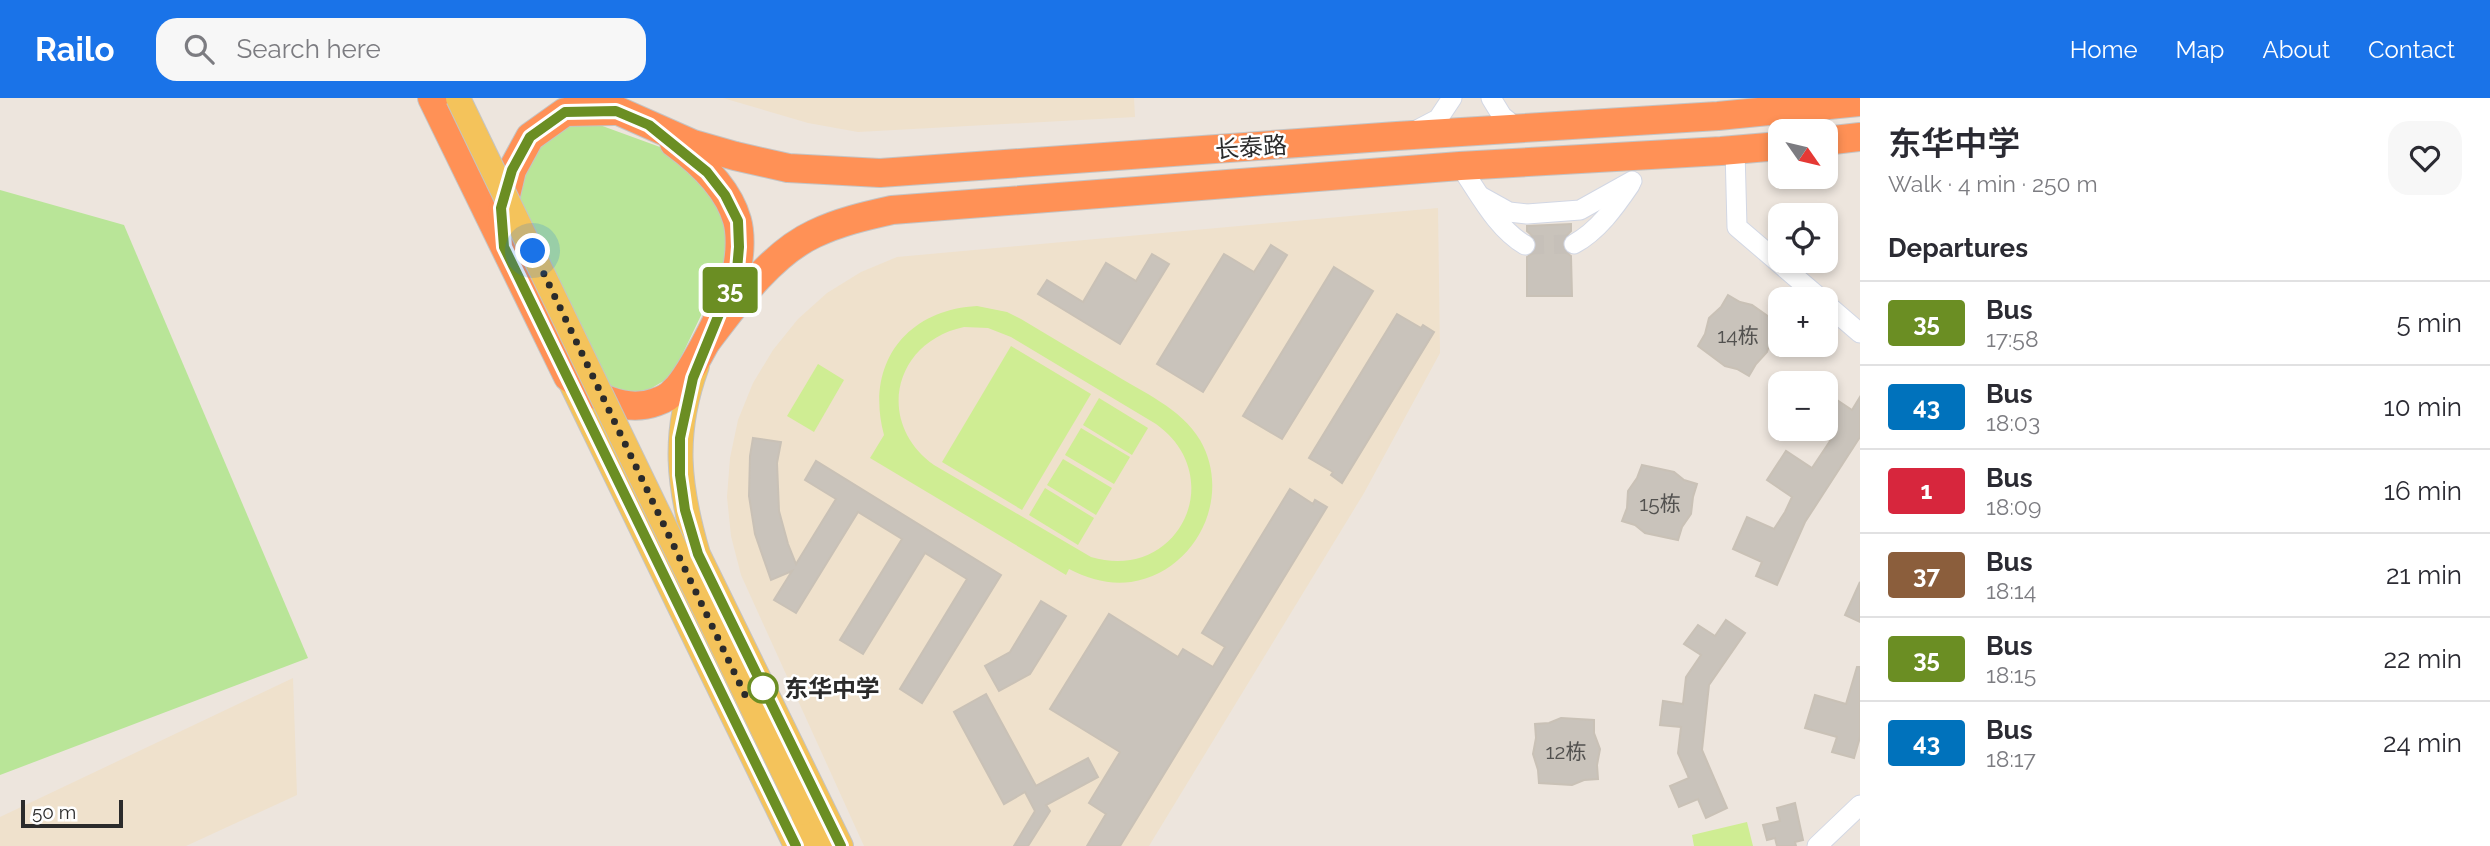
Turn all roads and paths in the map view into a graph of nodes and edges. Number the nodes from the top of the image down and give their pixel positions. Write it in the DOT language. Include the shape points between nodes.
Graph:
graph roads {
  1 [pos="432,98"];
  2 [pos="458,98"];
  3 [pos="589,98"];
  4 [pos="1452,98"];
  5 [pos="1491,98"];
  6 [pos="1860,102"];
  7 [pos="616,111"];
  8 [pos="649,125"];
  9 [pos="1518,129"];
  10 [pos="1397,136"];
  11 [pos="1860,137"];
  12 [pos="1838,140"];
  13 [pos="1768,147"];
  14 [pos="1735,150"];
  15 [pos="1645,156"];
  16 [pos="1460,166"];
  17 [pos="1632,181"];
  18 [pos="1482,197"];
  19 [pos="1574,244"];
  20 [pos="1525,245"];
  21 [pos="504,247"];
  22 [pos="1807,287"];
  23 [pos="1838,314"];
  24 [pos="1860,333"];
  25 [pos="707,341"];
  26 [pos="568,377"];
  27 [pos="1860,805"];
  28 [pos="796,846"];
  29 [pos="819,846"];
  30 [pos="841,846"];
  31 [pos="1817,846"];
  1 -- 21 [label="highway"];
  2 -- 29 [label="main road, bridge"];
  3 -- 7 [label="highway, 长泰路"];
  4 -- 10 [label="street" via="1438,119"];
  5 -- 9 [label="street" via="1502,116"];
  6 -- 9 [label="highway, 长泰路"];
  7 -- 8 [label="highway, 长泰路"];
  7 -- 21 [label="highway" via="565,112 530,137 512,170 501,208"];
  8 -- 10 [label="highway, 长泰路" via="693,144 788,167 880,173"];
  8 -- 25 [label="highway" via="707,172 738,221 737,270"];
  9 -- 10 [label="highway, 长泰路"];
  11 -- 12 [label="highway"];
  13 -- 14 [label="highway, 长泰路"];
  14 -- 15 [label="highway, 长泰路"];
  14 -- 22 [label="street" via="1737,227"];
  15 -- 16 [label="highway, 长泰路"];
  15 -- 17 [label="street"];
  16 -- 18 [label="street"];
  16 -- 25 [label="highway, 长泰路" via="892,210 848,220 811,235 782,257"];
  17 -- 18 [label="street" via="1580,210 1509,212"];
  17 -- 19 [label="street" via="1612,212"];
  18 -- 20 [label="street" via="1513,238"];
  21 -- 26 [label="highway"];
  23 -- 24 [label="street"];
  25 -- 26 [label="highway" via="676,390 659,402 637,407 600,398"];
  25 -- 30 [label="main road" via="686,403 680,438 685,510 698,554"];
  26 -- 28 [label="main road"];
  27 -- 31 [label="street"];
}
